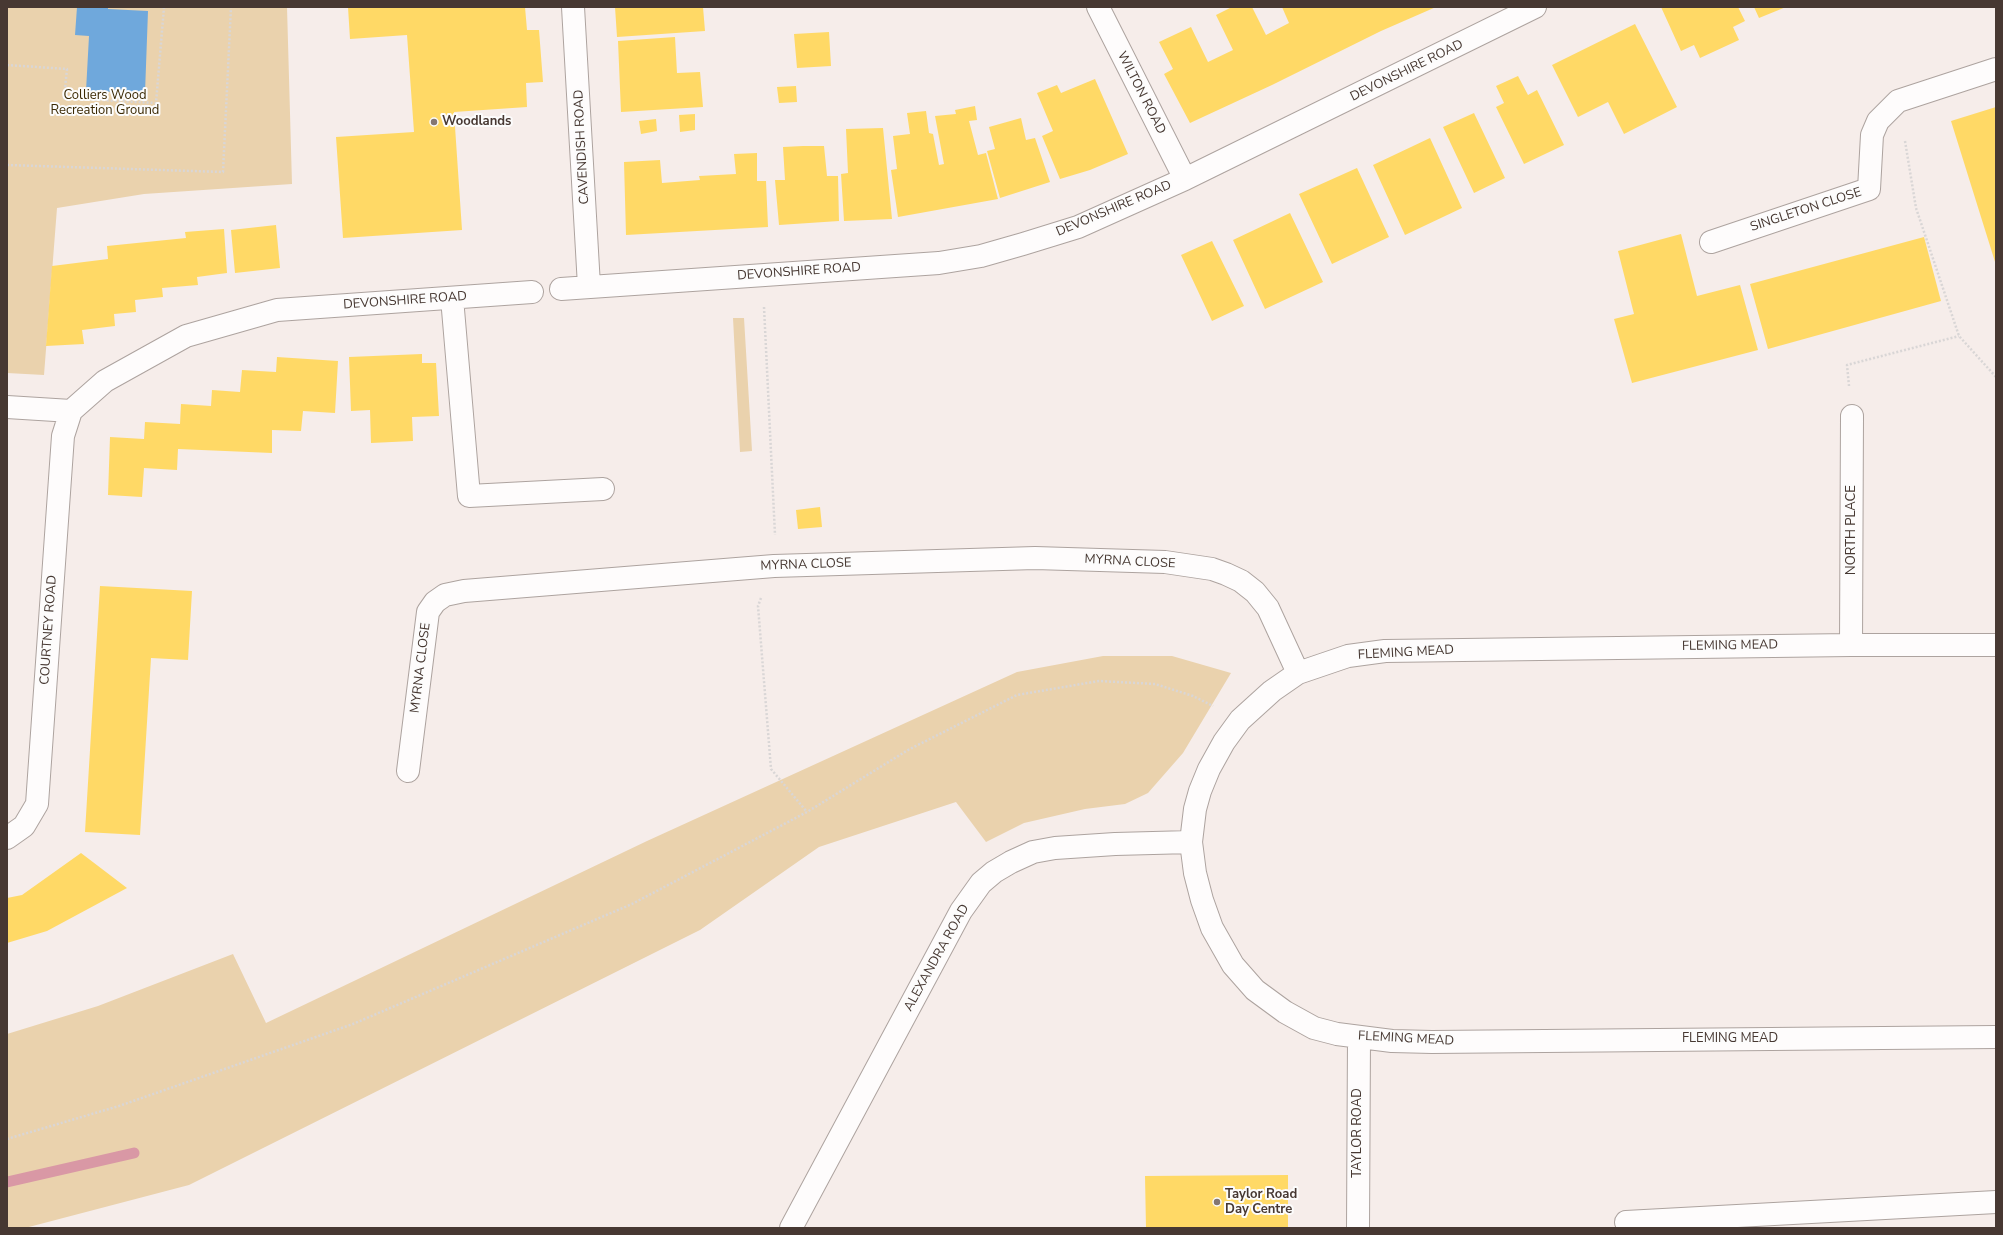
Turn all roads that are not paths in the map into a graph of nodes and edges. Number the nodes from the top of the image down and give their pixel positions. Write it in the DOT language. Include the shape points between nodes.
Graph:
graph roads {
  1 [pos="573,7"];
  2 [pos="1098,7"];
  3 [pos="1535,7"];
  4 [pos="1996,69"];
  5 [pos="1185,179"];
  6 [pos="1712,242"];
  7 [pos="589,286"];
  8 [pos="561,289"];
  9 [pos="532,292"];
  10 [pos="452,298"];
  11 [pos="7,407"];
  12 [pos="71,411"];
  13 [pos="1852,416"];
  14 [pos="603,489"];
  15 [pos="1851,645"];
  16 [pos="1996,645"];
  17 [pos="1298,673"];
  18 [pos="408,771"];
  19 [pos="7,838"];
  20 [pos="1190,842"];
  21 [pos="1996,1037"];
  22 [pos="1359,1038"];
  23 [pos="1996,1202"];
  24 [pos="1626,1222"];
  25 [pos="791,1228"];
  26 [pos="1358,1228"];
  1 -- 7 [label="street, CAVENDISH ROAD"];
  2 -- 5 [label="street, WILTON ROAD"];
  3 -- 5 [label="street, DEVONSHIRE ROAD"];
  4 -- 6 [label="street, SINGLETON CLOSE" via="1898,101 1878,121 1872,134 1869,190"];
  5 -- 7 [label="street, DEVONSHIRE ROAD" via="1078,227 981,256 939,263"];
  7 -- 8 [label="street, DEVONSHIRE ROAD"];
  9 -- 10 [label="street, DEVONSHIRE ROAD"];
  10 -- 12 [label="street, DEVONSHIRE ROAD" via="277,310 186,336 105,381"];
  10 -- 14 [label="street" via="469,496"];
  11 -- 12 [label="street"];
  12 -- 19 [label="street, COURTNEY ROAD" via="63,436 37,804 24,826"];
  13 -- 15 [label="street, NORTH PLACE"];
  15 -- 16 [label="street, FLEMING MEAD"];
  15 -- 17 [label="street, FLEMING MEAD" via="1385,651 1348,656"];
  17 -- 18 [label="street, MYRNA CLOSE" via="1268,608 1255,592 1241,581 1212,569 1165,562 1035,558 774,566 464,591 445,595 435,602 428,612"];
  17 -- 20 [label="street, FLEMING MEAD" via="1272,691 1240,720 1220,749 1200,791"];
  20 -- 22 [label="street, FLEMING MEAD" via="1202,900 1212,928 1233,965 1255,990 1285,1012 1314,1028"];
  20 -- 25 [label="street, ALEXANDRA ROAD" via="1115,844 1033,852 994,872 981,883 961,911"];
  21 -- 22 [label="street, FLEMING MEAD" via="1432,1042"];
  22 -- 26 [label="street, TAYLOR ROAD"];
  23 -- 24 [label="street"];
}
